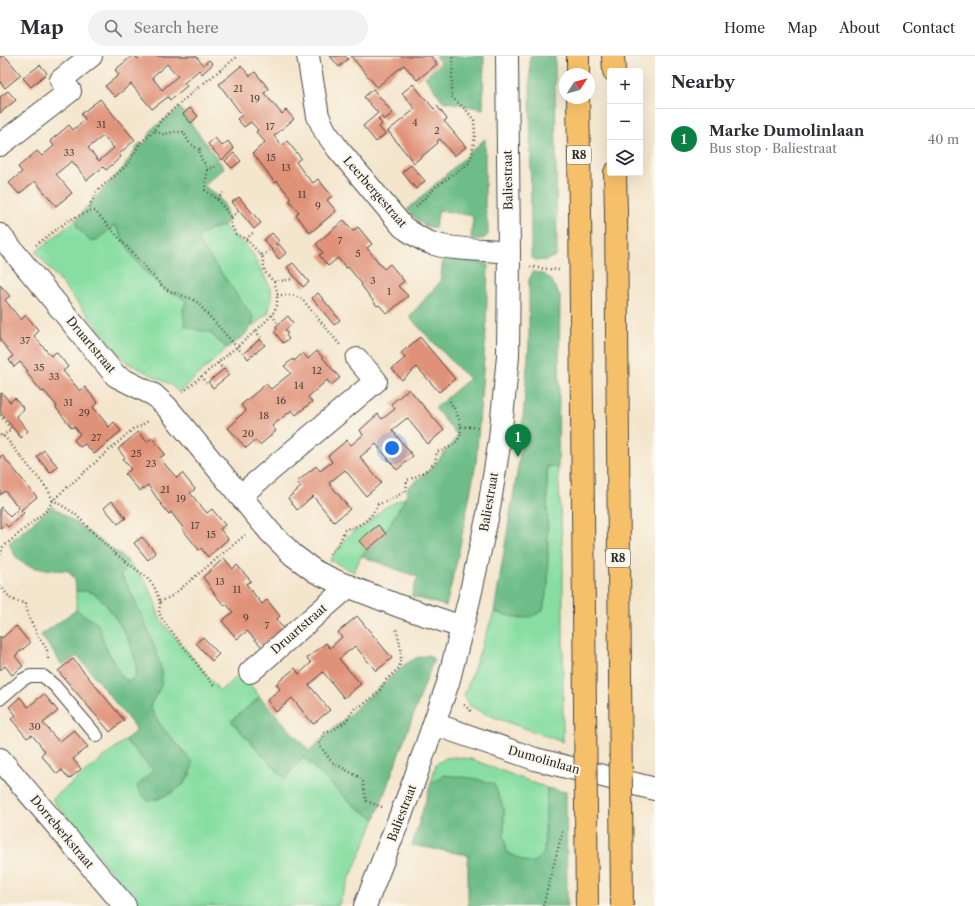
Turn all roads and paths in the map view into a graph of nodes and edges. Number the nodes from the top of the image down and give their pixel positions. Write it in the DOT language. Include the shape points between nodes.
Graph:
graph roads {
  1 [pos="91,56"];
  2 [pos="238,56"];
  3 [pos="308,56"];
  4 [pos="451,56"];
  5 [pos="507,56"];
  6 [pos="578,56"];
  7 [pos="614,56"];
  8 [pos="578,68"];
  9 [pos="614,68"];
  10 [pos="578,104"];
  11 [pos="154,131"];
  12 [pos="0,145"];
  13 [pos="202,146"];
  14 [pos="199,150"];
  15 [pos="218,165"];
  16 [pos="207,170"];
  17 [pos="615,176"];
  18 [pos="223,193"];
  19 [pos="217,199"];
  20 [pos="90,211"];
  21 [pos="238,212"];
  22 [pos="231,217"];
  23 [pos="398,221"];
  24 [pos="254,232"];
  25 [pos="0,235"];
  26 [pos="246,239"];
  27 [pos="269,251"];
  28 [pos="509,252"];
  29 [pos="262,256"];
  30 [pos="20,259"];
  31 [pos="525,266"];
  32 [pos="559,270"];
  33 [pos="293,279"];
  34 [pos="274,282"];
  35 [pos="277,295"];
  36 [pos="272,315"];
  37 [pos="277,322"];
  38 [pos="255,331"];
  39 [pos="261,337"];
  40 [pos="237,347"];
  41 [pos="242,353"];
  42 [pos="357,359"];
  43 [pos="218,363"];
  44 [pos="223,369"];
  45 [pos="201,376"];
  46 [pos="206,383"];
  47 [pos="449,400"];
  48 [pos="166,406"];
  49 [pos="1,417"];
  50 [pos="1,436"];
  51 [pos="240,496"];
  52 [pos="54,500"];
  53 [pos="261,522"];
  54 [pos="0,555"];
  55 [pos="318,573"];
  56 [pos="0,586"];
  57 [pos="349,586"];
  58 [pos="160,602"];
  59 [pos="399,606"];
  60 [pos="462,627"];
  61 [pos="250,672"];
  62 [pos="43,676"];
  63 [pos="215,687"];
  64 [pos="0,699"];
  65 [pos="434,724"];
  66 [pos="97,736"];
  67 [pos="0,759"];
  68 [pos="655,789"];
  69 [pos="380,814"];
  70 [pos="565,821"];
  71 [pos="125,906"];
  72 [pos="365,906"];
  73 [pos="543,906"];
  74 [pos="587,906"];
  75 [pos="622,906"];
  1 -- 12 [label="street" via="61,80 70,91"];
  2 -- 11 [label="path" via="161,120"];
  3 -- 23 [label="street, Leerbergestraat" via="318,116 325,131"];
  4 -- 23 [label="path" via="451,96 474,120 472,154 469,163 437,186"];
  5 -- 28 [label="street, Baliestraat"];
  6 -- 8 [label="highway"];
  7 -- 9 [label="highway"];
  10 -- 74 [label="highway, R8, bridge"];
  11 -- 14 [label="path" via="163,134 183,132 189,142"];
  11 -- 20 [label="path" via="140,143 128,164 98,190"];
  13 -- 14 [label="path"];
  14 -- 16 [label="path"];
  15 -- 16 [label="path"];
  16 -- 19 [label="path" via="205,190"];
  17 -- 75 [label="highway, R8, bridge"];
  18 -- 19 [label="path"];
  19 -- 22 [label="path"];
  20 -- 30 [label="path" via="69,220"];
  20 -- 40 [label="path" via="95,211 166,290 196,301"];
  21 -- 22 [label="path"];
  22 -- 26 [label="path" via="231,225 236,234"];
  23 -- 28 [label="street, Leerbergestraat" via="410,232 431,243"];
  24 -- 26 [label="path"];
  25 -- 30 [label="street, Druartstraat"];
  26 -- 29 [label="path"];
  27 -- 29 [label="path"];
  28 -- 60 [label="street, Baliestraat" via="508,356 500,439 488,514"];
  29 -- 34 [label="path" via="266,272"];
  30 -- 48 [label="street, Druartstraat" via="116,376 154,395"];
  31 -- 32 [label="path"];
  33 -- 34 [label="path"];
  34 -- 35 [label="path"];
  35 -- 36 [label="path" via="277,305"];
  35 -- 42 [label="path" via="292,295 302,299 344,350"];
  36 -- 37 [label="path"];
  36 -- 38 [label="path"];
  38 -- 39 [label="path"];
  38 -- 40 [label="path"];
  40 -- 41 [label="path"];
  40 -- 43 [label="path"];
  42 -- 51 [label="street" via="376,381"];
  43 -- 44 [label="path"];
  43 -- 45 [label="path"];
  45 -- 46 [label="path"];
  45 -- 48 [label="path"];
  47 -- 55 [label="path" via="459,418 459,438 454,444 437,452 436,461 423,472 407,480 406,491 378,504 364,523 345,529 339,544"];
  48 -- 51 [label="street, Druartstraat"];
  48 -- 52 [label="path" via="141,426 133,429"];
  49 -- 50 [label="path" via="11,429"];
  50 -- 52 [label="path"];
  51 -- 53 [label="street, Druartstraat"];
  52 -- 54 [label="path" via="48,509 3,547"];
  52 -- 58 [label="path" via="74,513 112,551 145,576 154,586"];
  53 -- 55 [label="street, Druartstraat" via="293,555"];
  53 -- 58 [label="path" via="172,596"];
  55 -- 57 [label="street, Druartstraat"];
  56 -- 62 [label="path" via="11,599 26,604 29,619 48,652"];
  57 -- 59 [label="street, Druartstraat"];
  57 -- 61 [label="street, Druartstraat"];
  58 -- 63 [label="path" via="159,613 162,619"];
  59 -- 60 [label="street, Druartstraat"];
  59 -- 69 [label="path" via="395,619 401,648 399,668 372,698 355,708 346,721 332,731 324,733 319,745 332,762 359,776 363,782 366,801 383,807"];
  60 -- 65 [label="street, Baliestraat" via="448,683"];
  62 -- 64 [label="lane" via="30,676 22,680"];
  62 -- 66 [label="lane" via="55,686"];
  65 -- 68 [label="street, Dumolinlaan" via="535,759"];
  65 -- 72 [label="street, Baliestraat" via="412,788"];
  67 -- 71 [label="street, Dorreberkstraat"];
  70 -- 73 [label="path"];
}
